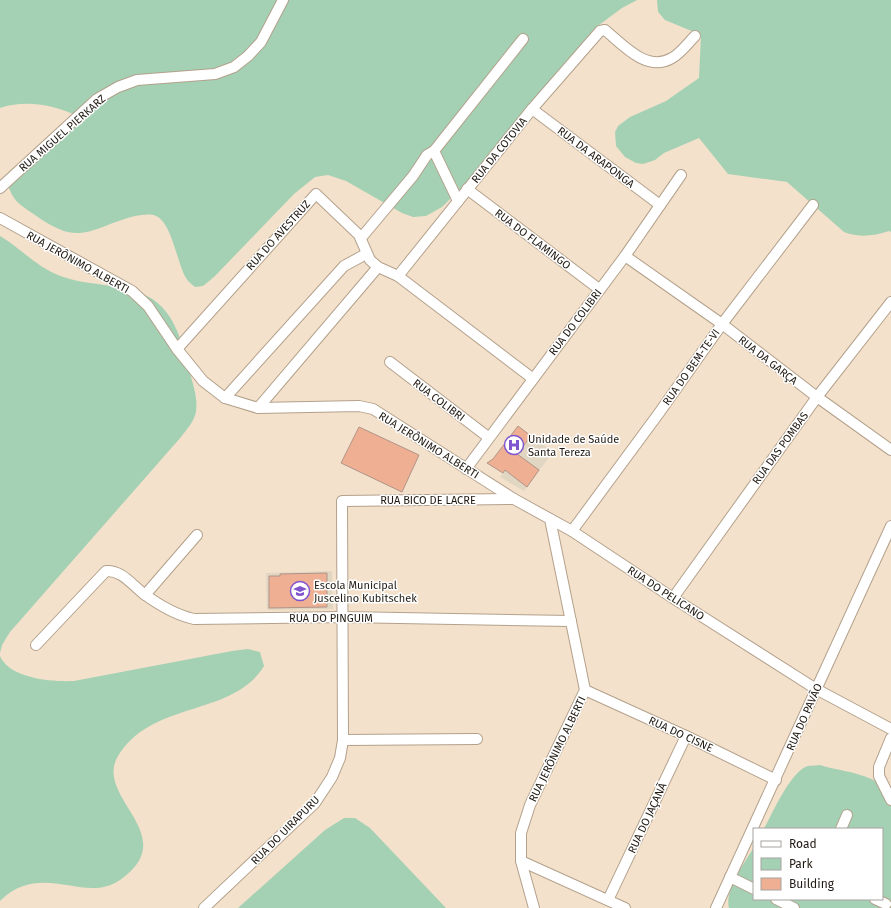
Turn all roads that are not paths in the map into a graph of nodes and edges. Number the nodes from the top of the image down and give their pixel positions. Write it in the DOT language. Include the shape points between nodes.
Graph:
graph roads {
  1 [pos="283,0"];
  2 [pos="695,36"];
  3 [pos="523,38"];
  4 [pos="532,109"];
  5 [pos="434,151"];
  6 [pos="681,175"];
  7 [pos="0,188"];
  8 [pos="467,189"];
  9 [pos="458,201"];
  10 [pos="660,205"];
  11 [pos="813,205"];
  12 [pos="0,218"];
  13 [pos="361,238"];
  14 [pos="366,254"];
  15 [pos="625,256"];
  16 [pos="378,267"];
  17 [pos="398,276"];
  18 [pos="599,289"];
  19 [pos="891,302"];
  20 [pos="722,324"];
  21 [pos="177,349"];
  22 [pos="390,362"];
  23 [pos="532,378"];
  24 [pos="816,397"];
  25 [pos="225,398"];
  26 [pos="258,408"];
  27 [pos="488,437"];
  28 [pos="891,450"];
  29 [pos="466,469"];
  30 [pos="514,499"];
  31 [pos="342,500"];
  32 [pos="550,520"];
  33 [pos="891,526"];
  34 [pos="572,531"];
  35 [pos="197,535"];
  36 [pos="145,594"];
  37 [pos="673,598"];
  38 [pos="344,617"];
  39 [pos="571,621"];
  40 [pos="36,645"];
  41 [pos="816,689"];
  42 [pos="585,690"];
  43 [pos="891,729"];
  44 [pos="686,736"];
  45 [pos="891,738"];
  46 [pos="343,740"];
  47 [pos="477,740"];
  48 [pos="776,780"];
  49 [pos="891,800"];
  50 [pos="847,815"];
  51 [pos="756,828"];
  52 [pos="841,828"];
  53 [pos="750,844"];
  54 [pos="521,861"];
  55 [pos="730,877"];
  56 [pos="753,888"];
  57 [pos="608,900"];
  58 [pos="778,900"];
  59 [pos="877,900"];
  60 [pos="886,904"];
  61 [pos="204,908"];
  62 [pos="534,908"];
  63 [pos="625,908"];
  64 [pos="716,908"];
  65 [pos="794,908"];
  1 -- 7 [label="street, RUA MIGUEL PIERKARZ" via="261,42 234,67 215,74 137,80 118,87 97,99"];
  2 -- 4 [label="street, RUA DA COTOVIA" via="672,58 658,62 644,60 630,52 605,30 600,31"];
  3 -- 5 [label="street"];
  4 -- 8 [label="street, RUA DA COTOVIA"];
  4 -- 10 [label="street, RUA DA ARAPONGA"];
  5 -- 9 [label="street"];
  5 -- 13 [label="street" via="427,155 413,176"];
  6 -- 10 [label="street, RUA DO COLIBRI"];
  8 -- 9 [label="street, RUA DA COTOVIA"];
  8 -- 18 [label="street, RUA DO FLAMINGO"];
  9 -- 17 [label="street, RUA DA COTOVIA"];
  10 -- 15 [label="street, RUA DO COLIBRI"];
  11 -- 20 [label="street, RUA DO BEM-TE-VI"];
  12 -- 21 [label="street, RUA JERÔNIMO ALBERTI" via="132,291 148,306"];
  13 -- 14 [label="street, RUA DO AVESTRUZ"];
  13 -- 21 [label="street, RUA DO AVESTRUZ" via="316,194"];
  14 -- 16 [label="street, RUA DO AVESTRUZ"];
  14 -- 25 [label="street" via="344,266"];
  15 -- 18 [label="street, RUA DO COLIBRI"];
  15 -- 20 [label="street, RUA DA GARÇA"];
  16 -- 17 [label="street, RUA DO AVESTRUZ"];
  16 -- 26 [label="street"];
  17 -- 23 [label="street, RUA DO AVESTRUZ"];
  18 -- 23 [label="street, RUA DO COLIBRI"];
  19 -- 24 [label="street, RUA DAS POMBAS"];
  20 -- 24 [label="street, RUA DA GARÇA"];
  20 -- 34 [label="street, RUA DO BEM-TE-VI"];
  21 -- 25 [label="street, RUA JERÔNIMO ALBERTI" via="203,381"];
  22 -- 27 [label="street, RUA COLIBRI"];
  23 -- 27 [label="street, RUA DO COLIBRI"];
  24 -- 28 [label="street, RUA DA GARÇA"];
  24 -- 37 [label="street, RUA DAS POMBAS"];
  25 -- 26 [label="street, RUA JERÔNIMO ALBERTI"];
  26 -- 29 [label="street, RUA JERÔNIMO ALBERTI" via="359,406 373,410"];
  27 -- 29 [label="street, RUA DO COLIBRI"];
  29 -- 30 [label="street, RUA JERÔNIMO ALBERTI"];
  30 -- 31 [label="street, RUA BICO DE LACRE"];
  30 -- 32 [label="street, RUA DO PELICANO"];
  31 -- 38 [label="street, RUA DO UIRAPURU"];
  32 -- 34 [label="street, RUA DO PELICANO"];
  32 -- 39 [label="street, RUA JERÔNIMO ALBERTI"];
  33 -- 41 [label="street, RUA DO PAVÃO"];
  34 -- 37 [label="street, RUA DO PELICANO"];
  35 -- 36 [label="street"];
  36 -- 38 [label="street, RUA DO PINGUIM" via="178,616 194,619"];
  36 -- 40 [label="street, RUA DO PINGUIM" via="121,574 114,570 106,571"];
  37 -- 41 [label="street, RUA DO PELICANO"];
  38 -- 39 [label="street, RUA DO PINGUIM"];
  38 -- 46 [label="street, RUA DO UIRAPURU"];
  39 -- 42 [label="street, RUA JERÔNIMO ALBERTI"];
  41 -- 43 [label="street, RUA DO PELICANO"];
  41 -- 48 [label="street, RUA DO PAVÃO"];
  42 -- 44 [label="street, RUA DO CISNE"];
  42 -- 54 [label="street, RUA JERÔNIMO ALBERTI" via="530,805 521,833"];
  44 -- 48 [label="street, RUA DO CISNE"];
  44 -- 57 [label="street, RUA DO JAÇANÃ"];
  45 -- 49 [label="street" via="879,767 879,776"];
  46 -- 47 [label="street"];
  46 -- 61 [label="street, RUA DO UIRAPURU" via="340,758 332,778 315,803"];
  48 -- 51 [label="street, RUA DO PAVÃO"];
  50 -- 52 [label="street"];
  53 -- 55 [label="street, RUA DO PAVÃO"];
  54 -- 57 [label="street"];
  54 -- 62 [label="street, RUA JERÔNIMO ALBERTI"];
  55 -- 56 [label="street"];
  55 -- 64 [label="street, RUA DO PAVÃO"];
  57 -- 63 [label="street"];
  58 -- 65 [label="street"];
  59 -- 60 [label="street"];
}
